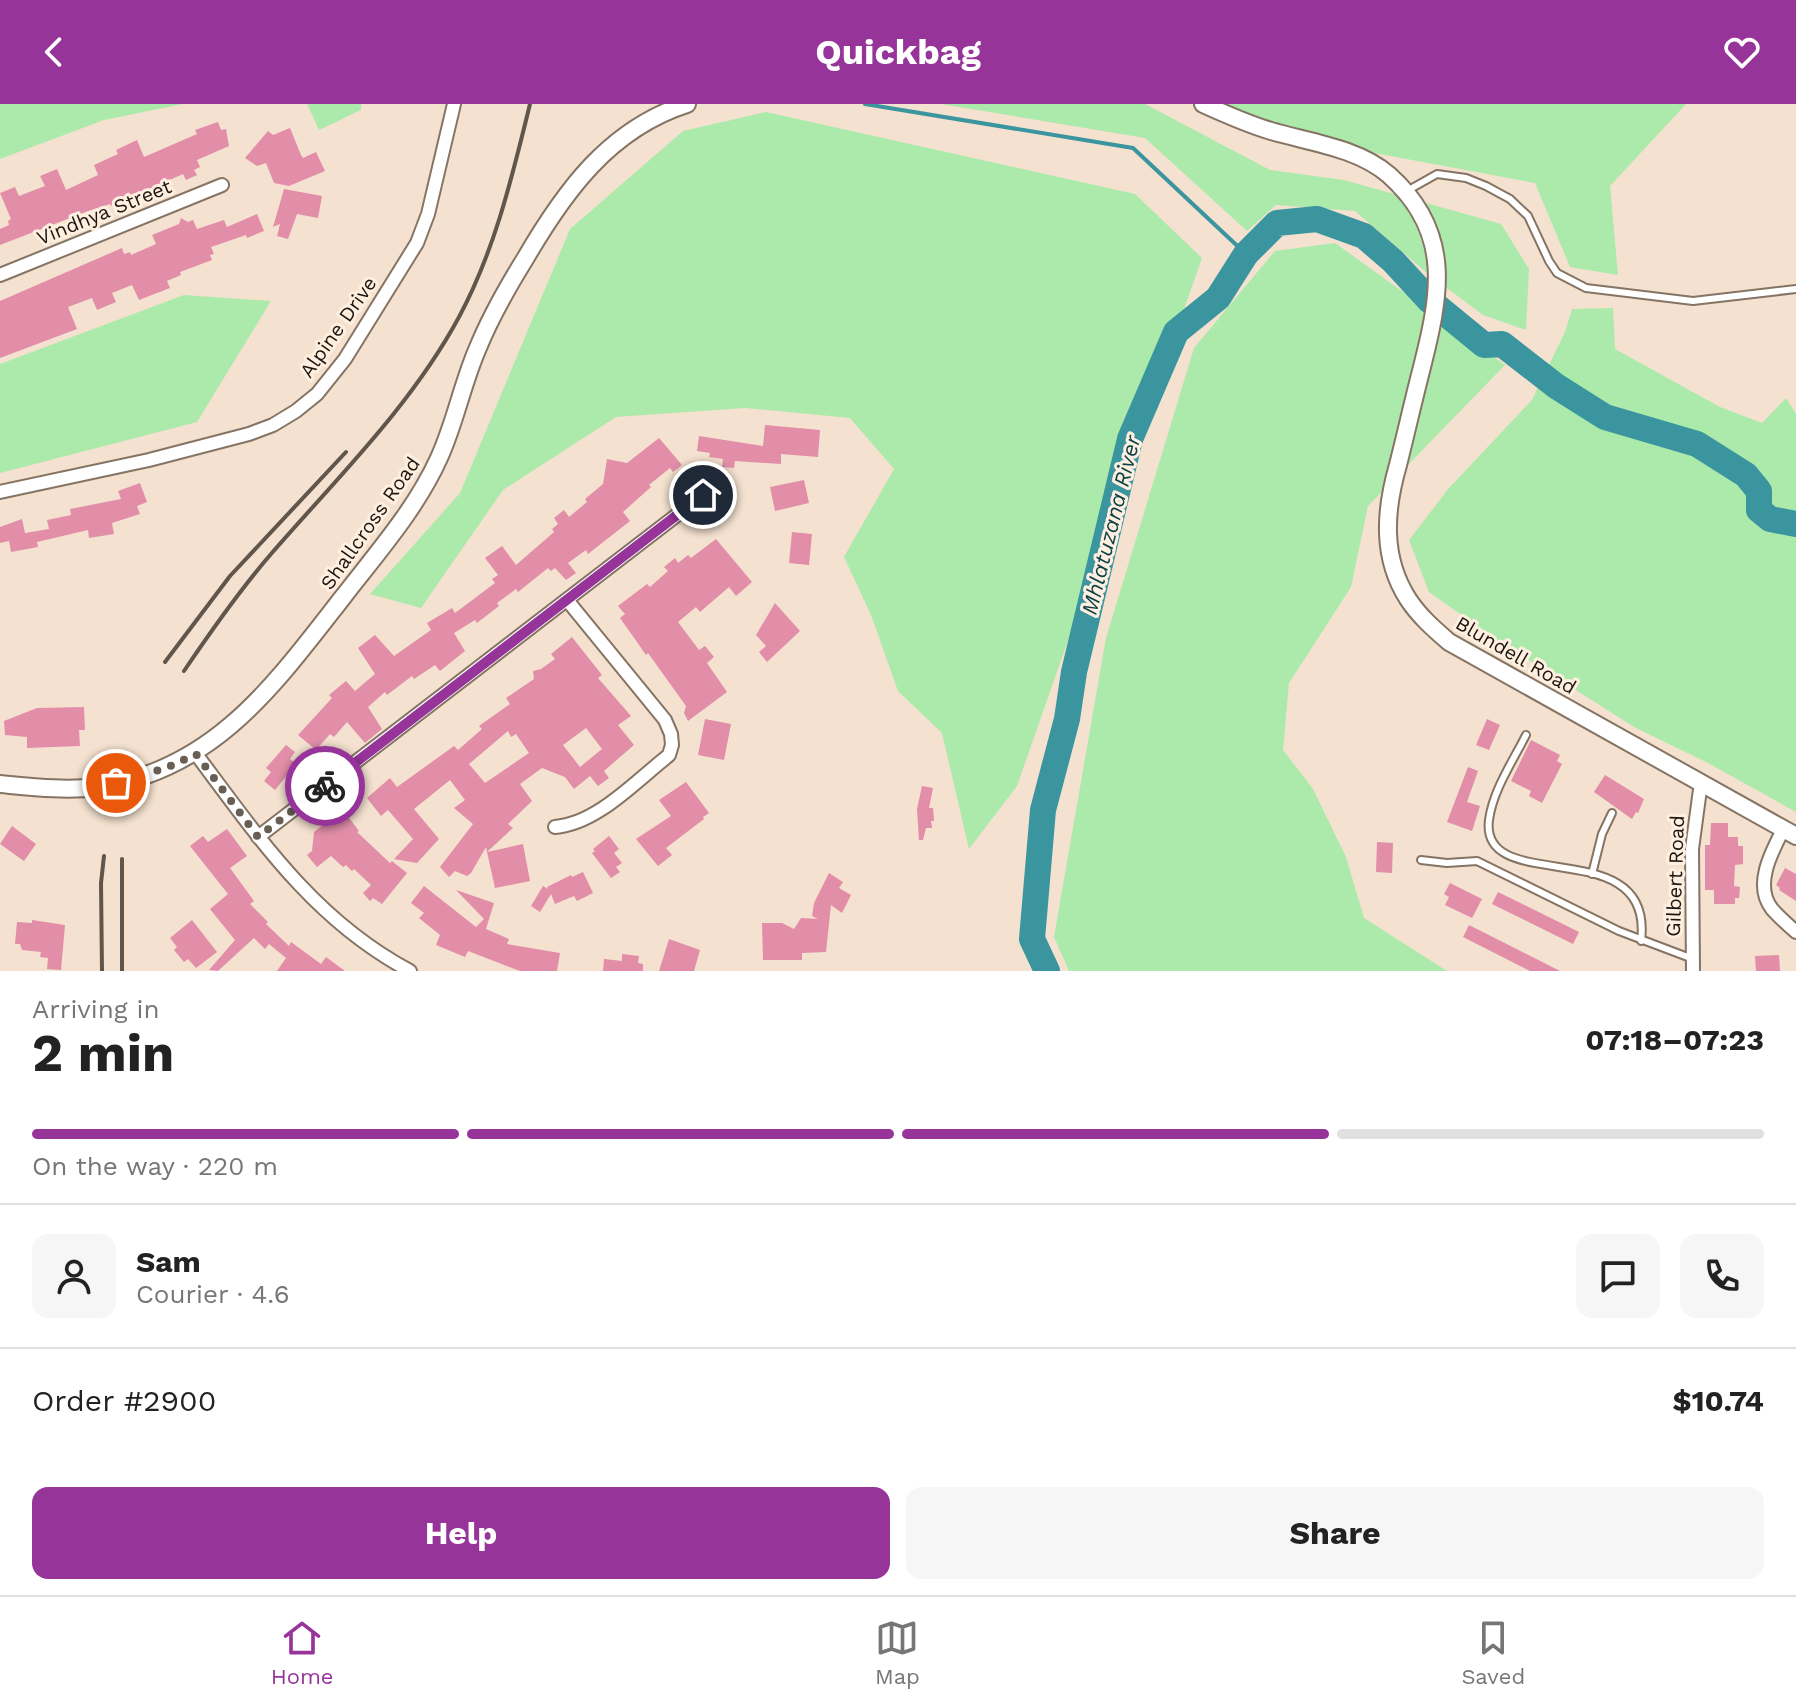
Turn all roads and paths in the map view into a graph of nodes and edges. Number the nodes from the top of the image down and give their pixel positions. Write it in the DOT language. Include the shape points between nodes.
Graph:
graph roads {
  1 [pos="454,104"];
  2 [pos="687,104"];
  3 [pos="1203,104"];
  4 [pos="652,112"];
  5 [pos="222,185"];
  6 [pos="1405,192"];
  7 [pos="0,275"];
  8 [pos="1796,289"];
  9 [pos="0,492"];
  10 [pos="703,495"];
  11 [pos="567,600"];
  12 [pos="1526,735"];
  13 [pos="196,754"];
  14 [pos="1701,782"];
  15 [pos="0,784"];
  16 [pos="1612,813"];
  17 [pos="555,827"];
  18 [pos="1790,832"];
  19 [pos="258,837"];
  20 [pos="1421,860"];
  21 [pos="1592,874"];
  22 [pos="1796,932"];
  23 [pos="1641,941"];
  24 [pos="1693,965"];
  25 [pos="410,971"];
  1 -- 9 [label="street, Alpine Drive" via="417,243 345,359 317,394 273,425 249,434"];
  2 -- 4 [label="street, Shallcross Road"];
  3 -- 6 [label="street" via="1361,159 1388,174"];
  4 -- 13 [label="street, Shallcross Road" via="599,156 555,208 477,349 442,451 416,499 257,701"];
  5 -- 7 [label="street, Vindhya Street"];
  6 -- 8 [label="lane" via="1437,174 1486,186 1528,216 1557,273 1586,288 1693,301"];
  6 -- 14 [label="street, Blundell Road" via="1432,239 1439,272 1436,308 1388,505 1388,543 1397,579 1421,617 1449,642"];
  10 -- 11 [label="street"];
  11 -- 17 [label="street" via="657,707 672,745 669,755 604,806 570,826"];
  11 -- 19 [label="street"];
  12 -- 21 [label="lane" via="1492,806 1490,833 1509,856"];
  13 -- 15 [label="street, Shallcross Road" via="136,779 96,787"];
  13 -- 19 [label="street"];
  14 -- 18 [label="street, Blundell Road"];
  14 -- 24 [label="street, Gilbert Road" via="1692,849"];
  16 -- 21 [label="lane"];
  18 -- 22 [label="street" via="1772,851 1764,891 1772,908"];
  19 -- 25 [label="street" via="335,921"];
  20 -- 23 [label="lane" via="1477,861"];
  21 -- 23 [label="lane" via="1624,886 1635,897 1643,919"];
  23 -- 24 [label="lane"];
}
